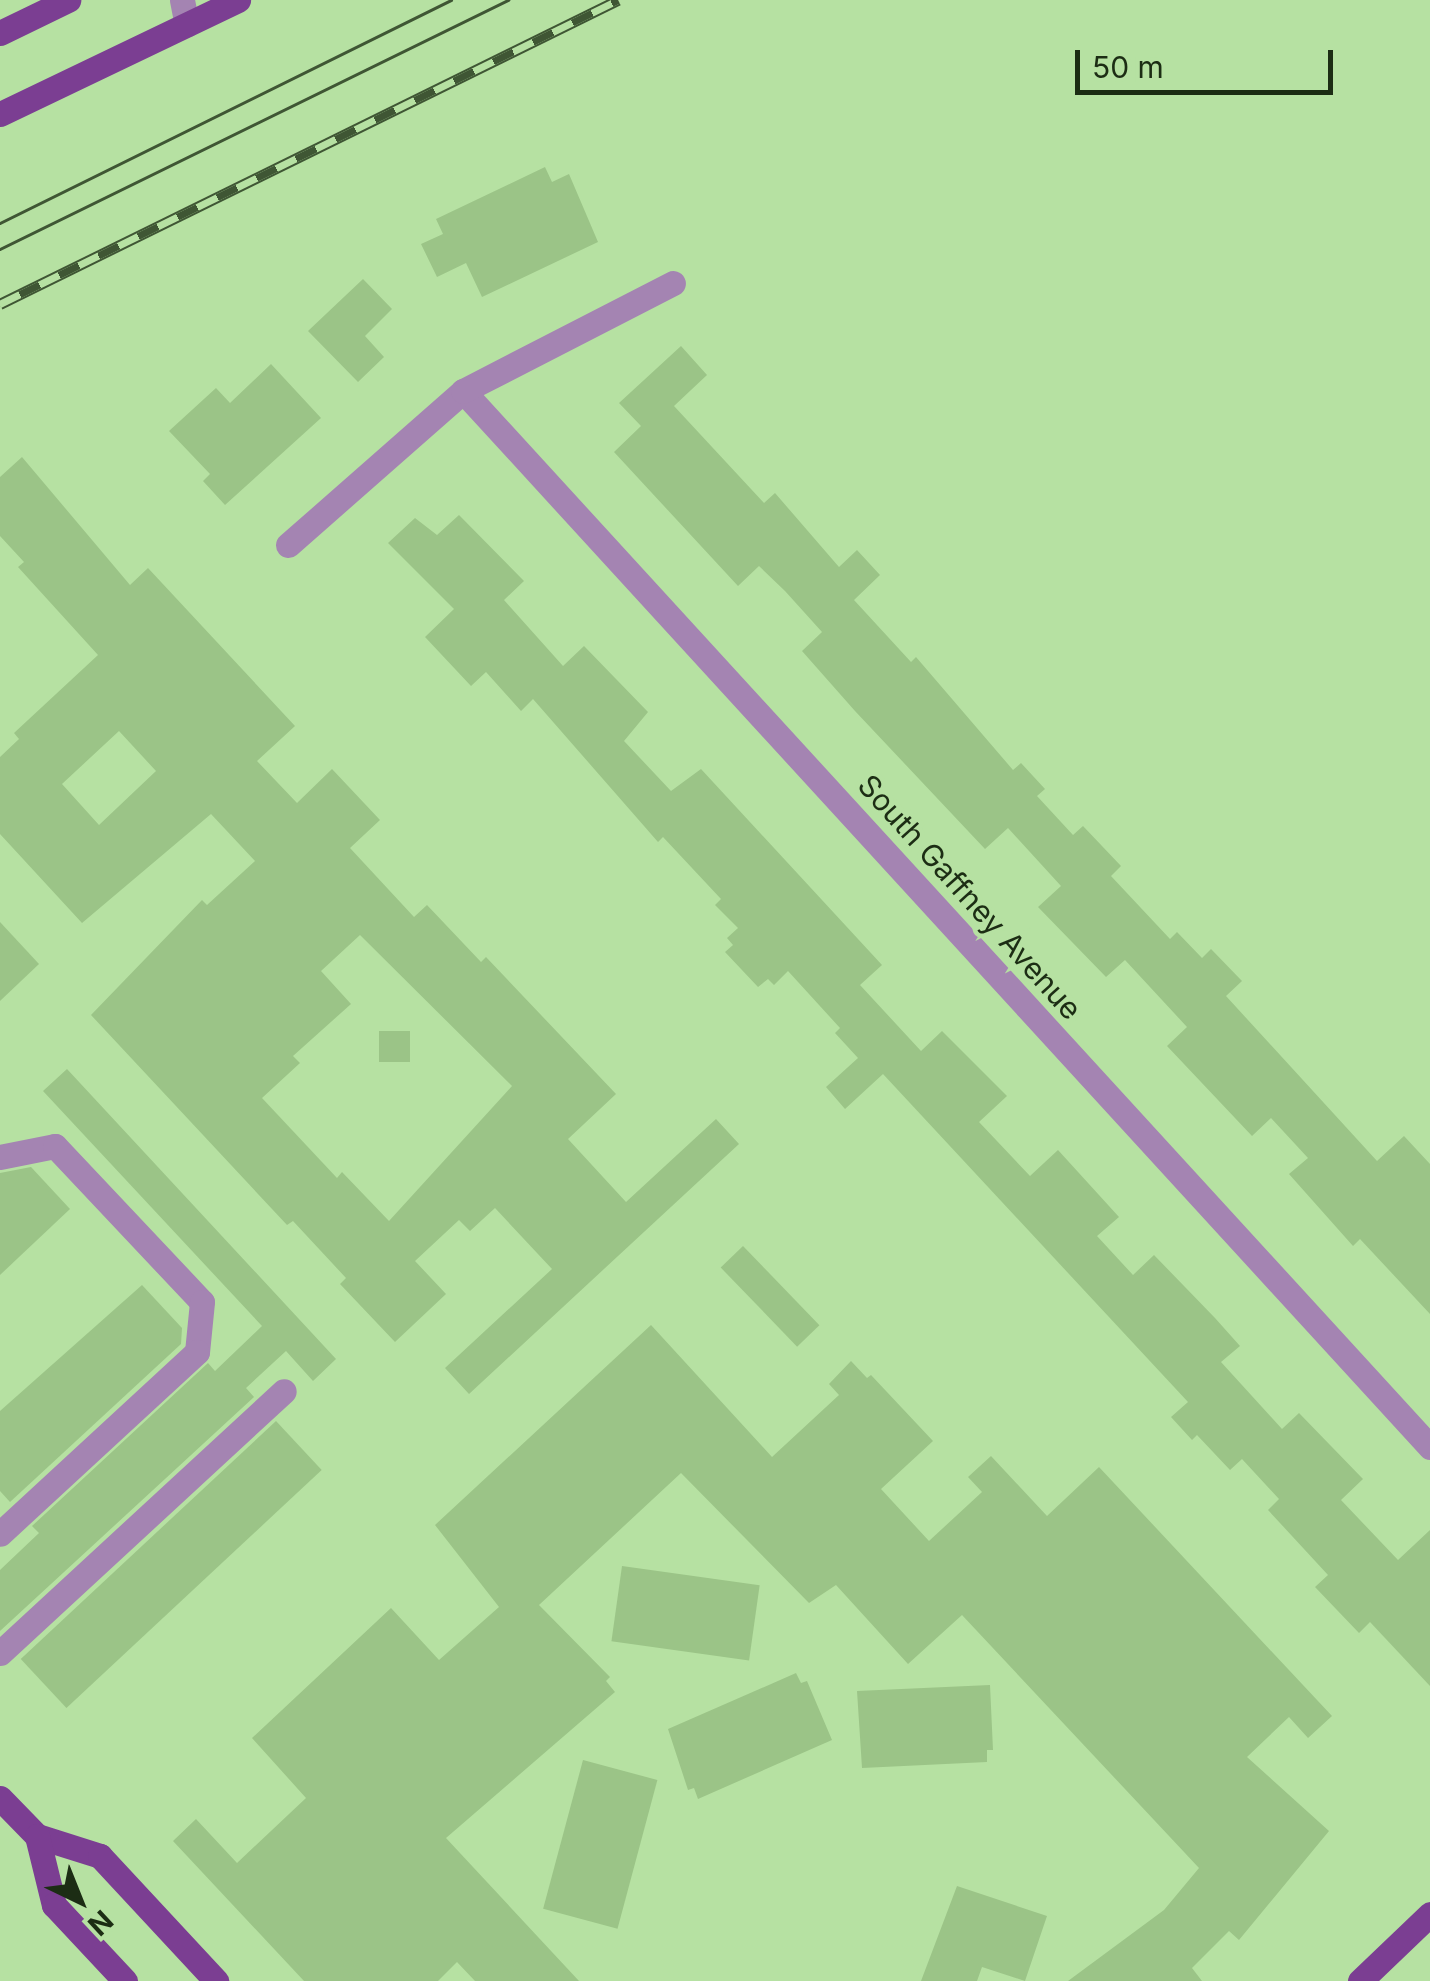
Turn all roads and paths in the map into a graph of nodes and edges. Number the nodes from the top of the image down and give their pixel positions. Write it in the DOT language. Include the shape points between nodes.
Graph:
graph roads {
  1 [pos="68,0"];
  2 [pos="238,0"];
  3 [pos="184,12"];
  4 [pos="0,33"];
  5 [pos="0,114"];
  6 [pos="673,283"];
  7 [pos="463,391"];
  8 [pos="288,545"];
  9 [pos="0,1156"];
  10 [pos="284,1392"];
  11 [pos="1430,1447"];
  12 [pos="0,1534"];
  13 [pos="0,1653"];
  14 [pos="0,1798"];
  15 [pos="36,1836"];
  16 [pos="1430,1914"];
  17 [pos="116,1978"];
  18 [pos="216,1981"];
  19 [pos="1360,1981"];
  1 -- 4 [label="main road"];
  2 -- 3 [label="main road"];
  3 -- 5 [label="main road"];
  6 -- 7 [label="street"];
  7 -- 8 [label="street"];
  7 -- 11 [label="street, South Gaffney Avenue"];
  9 -- 12 [label="street" via="55,1146 202,1302 197,1352"];
  10 -- 13 [label="street"];
  14 -- 15 [label="main road"];
  15 -- 17 [label="main road" via="54,1905"];
  15 -- 18 [label="main road" via="100,1856"];
  16 -- 19 [label="main road"];
}
